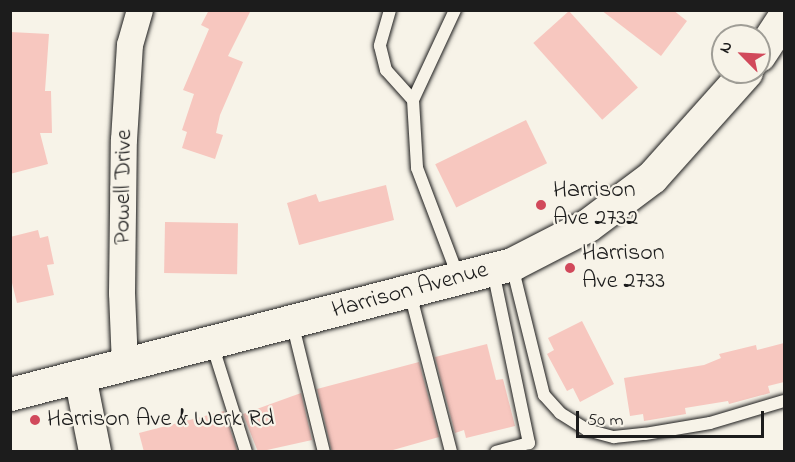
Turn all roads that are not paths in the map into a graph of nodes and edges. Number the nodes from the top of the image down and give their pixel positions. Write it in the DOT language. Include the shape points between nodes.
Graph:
graph roads {
  1 [pos="141,10"];
  2 [pos="390,10"];
  3 [pos="455,10"];
  4 [pos="784,17"];
  5 [pos="771,37"];
  6 [pos="736,84"];
  7 [pos="413,100"];
  8 [pos="502,267"];
  9 [pos="459,280"];
  10 [pos="409,292"];
  11 [pos="292,322"];
  12 [pos="212,343"];
  13 [pos="125,365"];
  14 [pos="80,376"];
  15 [pos="10,394"];
  16 [pos="784,401"];
  17 [pos="95,452"];
  18 [pos="246,452"];
  19 [pos="324,452"];
  20 [pos="451,452"];
  21 [pos="496,452"];
  1 -- 13 [label="street, Powell Drive" via="130,45 124,140"];
  2 -- 7 [label="lane" via="381,46 386,70"];
  3 -- 7 [label="lane"];
  4 -- 5 [label="main road"];
  6 -- 8 [label="main road, Harrison Avenue" via="652,177 588,225"];
  7 -- 9 [label="lane" via="417,168"];
  8 -- 9 [label="main road, Harrison Avenue"];
  8 -- 16 [label="lane" via="544,395 560,413 587,430 614,437 645,434 721,421"];
  8 -- 21 [label="lane" via="529,443"];
  9 -- 10 [label="main road, Harrison Avenue"];
  10 -- 11 [label="main road, Harrison Avenue"];
  10 -- 20 [label="lane"];
  11 -- 12 [label="main road, Harrison Avenue"];
  11 -- 19 [label="lane"];
  12 -- 13 [label="main road, Harrison Avenue"];
  12 -- 18 [label="lane"];
  13 -- 14 [label="main road, Harrison Avenue"];
  14 -- 15 [label="main road, Harrison Avenue"];
  14 -- 17 [label="street"];
}
